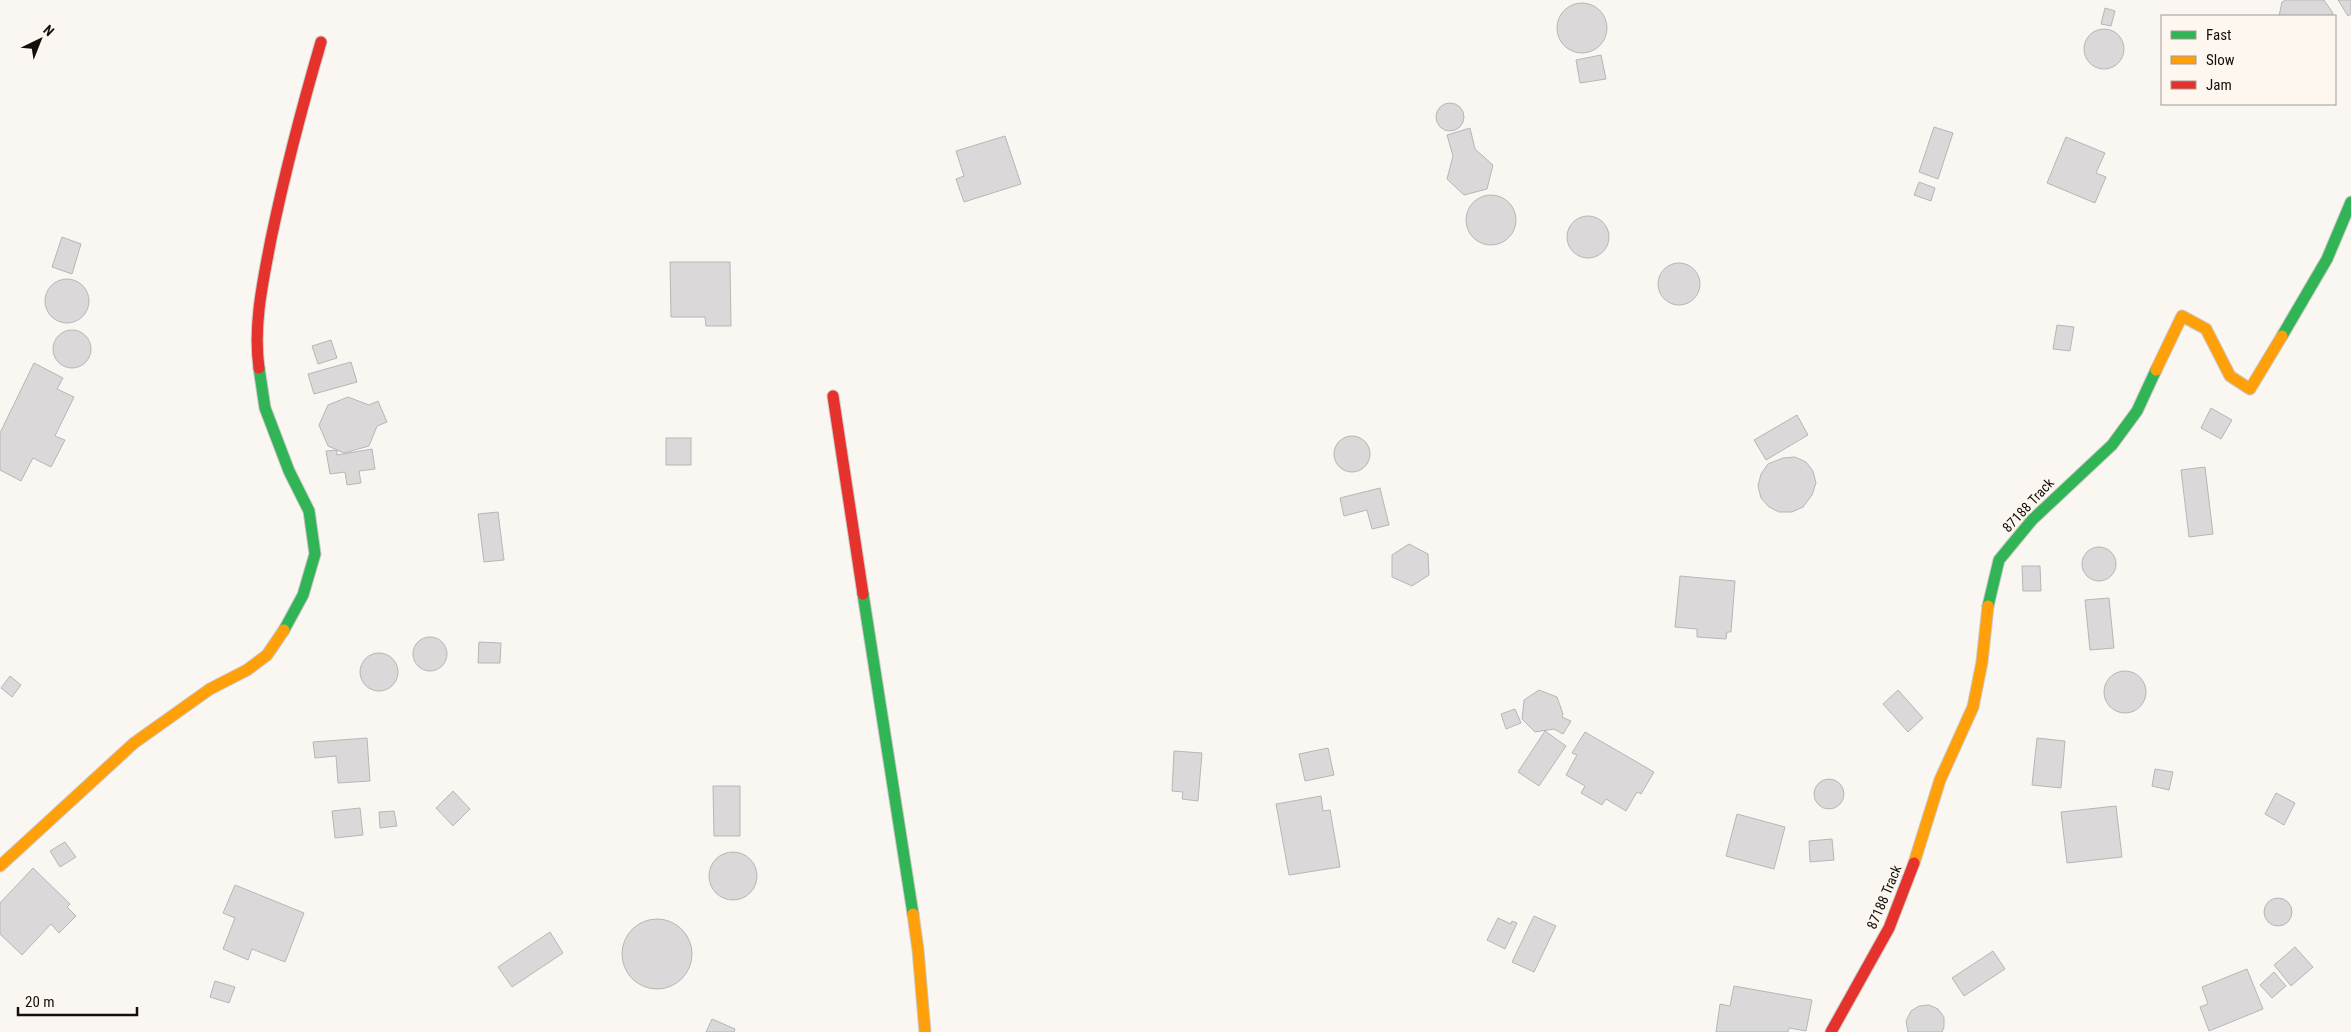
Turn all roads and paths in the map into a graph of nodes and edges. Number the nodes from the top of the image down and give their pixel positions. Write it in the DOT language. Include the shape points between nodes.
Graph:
graph roads {
  1 [pos="322,42"];
  2 [pos="2351,202"];
  3 [pos="833,396"];
  4 [pos="0,866"];
  5 [pos="925,1032"];
  6 [pos="1830,1032"];
  1 -- 4 [label="street" via="292,142 274,226 260,295 256,354 265,408 289,471 309,511 315,554 303,595 268,655 210,689 134,743"];
  2 -- 6 [label="street, 87188 Track" via="2327,259 2250,389 2230,376 2206,330 2182,316 2137,411 2112,446 2032,520 1999,560 1989,602 1973,707 1940,780 1916,858 1889,928"];
  3 -- 5 [label="street" via="918,950"];
}
